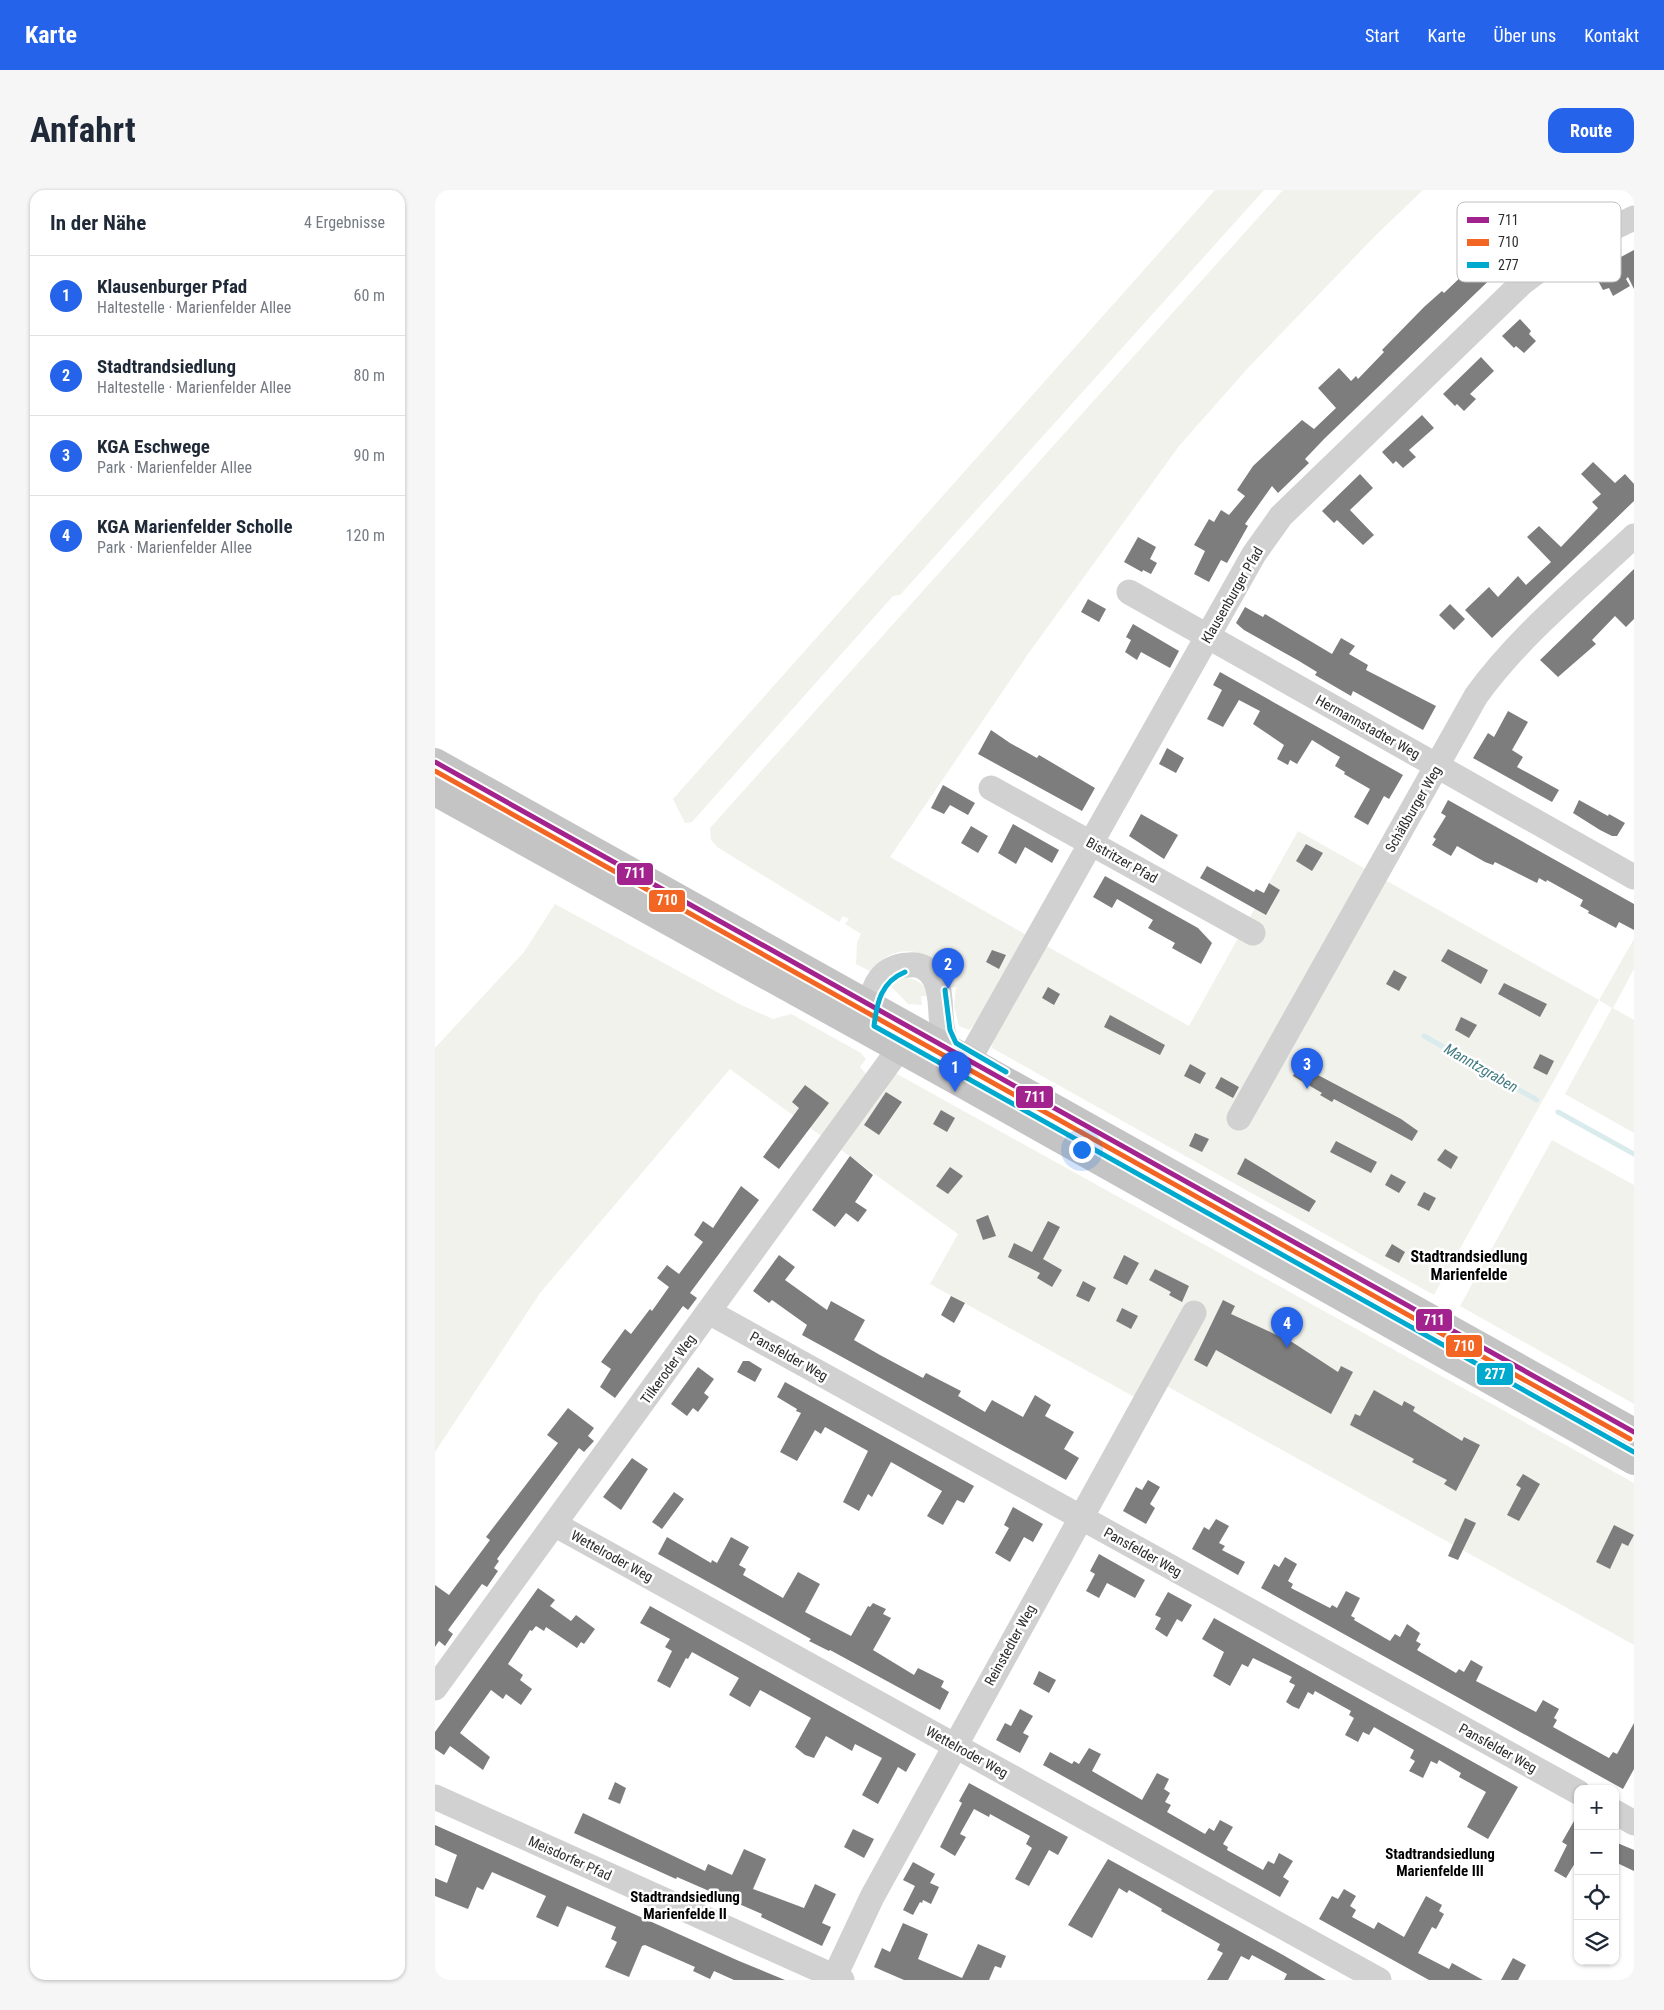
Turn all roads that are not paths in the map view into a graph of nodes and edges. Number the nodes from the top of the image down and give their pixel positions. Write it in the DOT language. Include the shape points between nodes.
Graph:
graph roads {
  1 [pos="1634,218"];
  2 [pos="1621,224"];
  3 [pos="1522,282"];
  4 [pos="1634,536"];
  5 [pos="1129,592"];
  6 [pos="1208,637"];
  7 [pos="435,762"];
  8 [pos="1437,766"];
  9 [pos="991,788"];
  10 [pos="435,792"];
  11 [pos="1091,842"];
  12 [pos="1634,877"];
  13 [pos="1253,933"];
  14 [pos="869,1004"];
  15 [pos="866,1030"];
  16 [pos="905,1038"];
  17 [pos="958,1063"];
  18 [pos="1239,1118"];
  19 [pos="709,1312"];
  20 [pos="1194,1313"];
  21 [pos="1634,1432"];
  22 [pos="1634,1461"];
  23 [pos="1080,1517"];
  24 [pos="554,1524"];
  25 [pos="435,1688"];
  26 [pos="954,1745"];
  27 [pos="1574,1790"];
  28 [pos="435,1797"];
  29 [pos="1619,1814"];
  30 [pos="1634,1823"];
  31 [pos="837,1979"];
  32 [pos="1379,1980"];
  1 -- 2 [label="street, Klausenburger Pfad"];
  3 -- 6 [label="street, Klausenburger Pfad" via="1281,516 1254,554"];
  4 -- 8 [label="street, Schäßburger Weg" via="1499,667 1477,696"];
  5 -- 6 [label="street, Hermannstadter Weg"];
  6 -- 8 [label="street, Hermannstadter Weg"];
  6 -- 11 [label="street, Klausenburger Pfad"];
  7 -- 14 [label="main road"];
  8 -- 12 [label="street, Hermannstadter Weg"];
  8 -- 18 [label="street, Schäßburger Weg"];
  9 -- 11 [label="street, Bistritzer Pfad"];
  10 -- 15 [label="main road"];
  11 -- 13 [label="street, Bistritzer Pfad"];
  11 -- 17 [label="street, Klausenburger Pfad"];
  14 -- 15 [label="street"];
  14 -- 16 [label="main road"];
  14 -- 17 [label="street" via="876,984 890,968 916,964 928,969 935,980 943,1032"];
  15 -- 16 [label="main road"];
  16 -- 17 [label="main road"];
  16 -- 19 [label="street, Tilkeroder Weg"];
  17 -- 21 [label="main road"];
  17 -- 22 [label="main road"];
  19 -- 23 [label="street, Pansfelder Weg"];
  19 -- 24 [label="street, Tilkeroder Weg"];
  20 -- 23 [label="street, Reinstedter Weg"];
  23 -- 26 [label="street, Reinstedter Weg"];
  23 -- 27 [label="street, Pansfelder Weg"];
  24 -- 25 [label="street, Tilkeroder Weg"];
  24 -- 26 [label="street, Wettelroder Weg"];
  26 -- 31 [label="street, Reinstedter Weg" via="872,1897"];
  26 -- 32 [label="street, Wettelroder Weg"];
  28 -- 31 [label="street, Meisdorfer Pfad"];
  29 -- 30 [label="street"];
}
